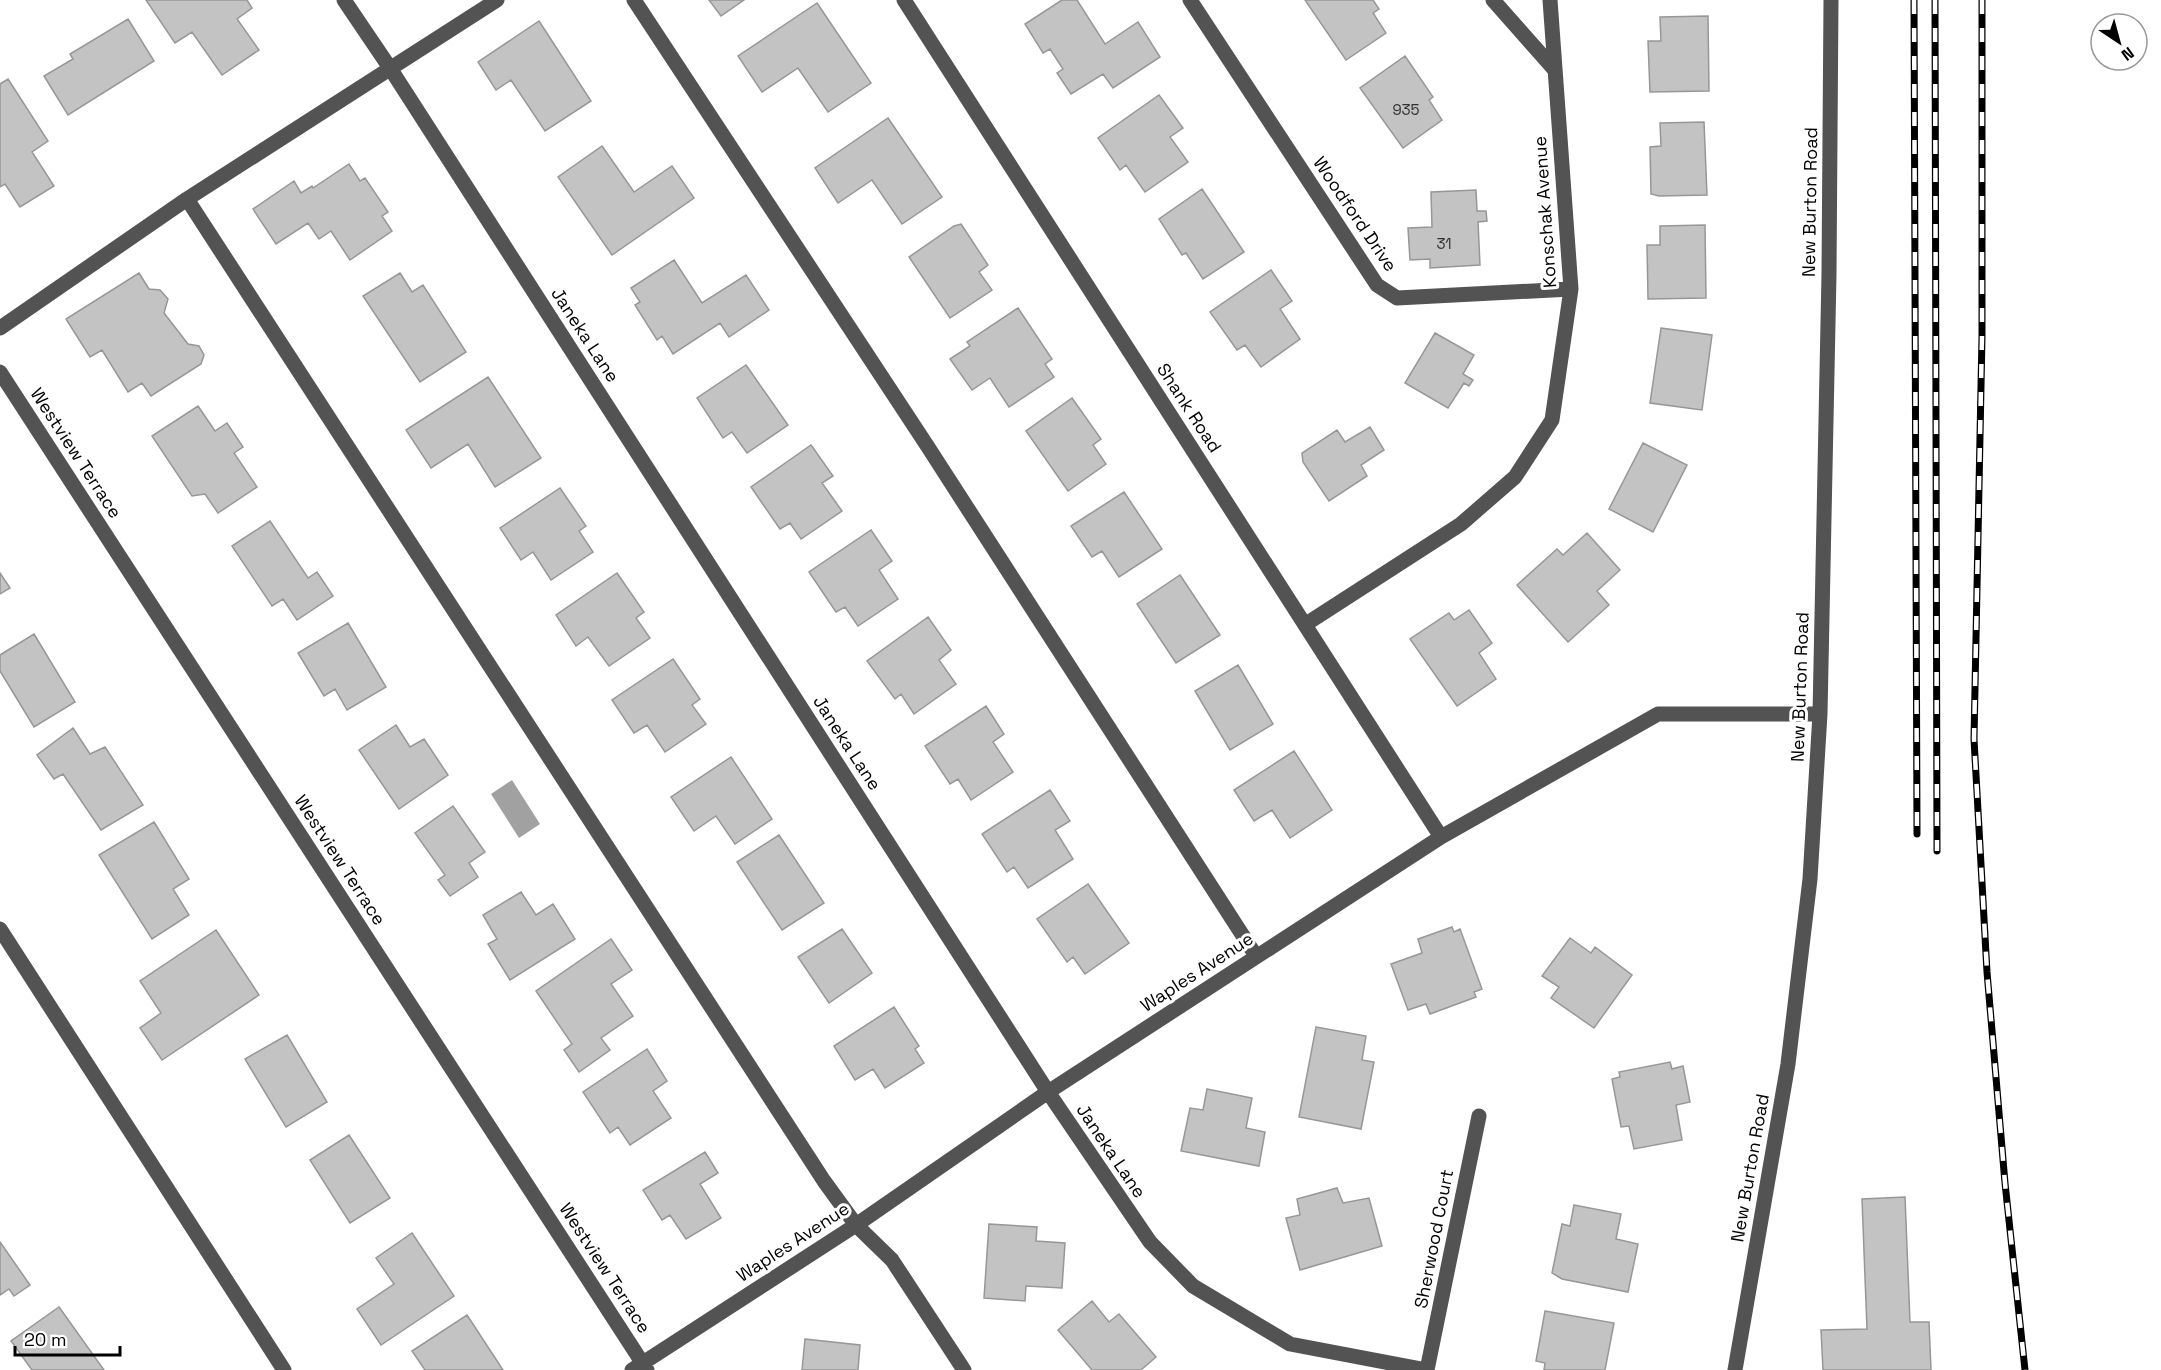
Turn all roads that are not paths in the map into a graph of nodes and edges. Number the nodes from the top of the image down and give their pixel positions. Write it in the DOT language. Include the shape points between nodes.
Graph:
graph roads {
  1 [pos="344,0"];
  2 [pos="497,0"];
  3 [pos="634,0"];
  4 [pos="904,0"];
  5 [pos="1190,0"];
  6 [pos="1492,0"];
  7 [pos="1550,0"];
  8 [pos="1831,0"];
  9 [pos="390,68"];
  10 [pos="1554,69"];
  11 [pos="187,199"];
  12 [pos="1571,289"];
  13 [pos="0,328"];
  14 [pos="0,372"];
  15 [pos="1306,624"];
  16 [pos="1820,714"];
  17 [pos="1441,837"];
  18 [pos="0,929"];
  19 [pos="1256,957"];
  20 [pos="1048,1092"];
  21 [pos="1479,1116"];
  22 [pos="856,1225"];
  23 [pos="641,1368"];
  24 [pos="284,1370"];
  25 [pos="964,1370"];
  26 [pos="1428,1370"];
  27 [pos="1736,1370"];
  1 -- 9 [label="street, Janeka Lane"];
  2 -- 9 [label="street"];
  3 -- 19 [label="street"];
  4 -- 15 [label="street, Shank Road"];
  5 -- 12 [label="street, Woodford Drive" via="1377,285 1397,298"];
  6 -- 10 [label="street"];
  7 -- 10 [label="street, Konschak Avenue"];
  8 -- 16 [label="street, New Burton Road"];
  9 -- 11 [label="street"];
  9 -- 20 [label="street, Janeka Lane"];
  10 -- 12 [label="street, Konschak Avenue"];
  11 -- 13 [label="street"];
  11 -- 22 [label="street"];
  12 -- 15 [label="street, Konschak Avenue" via="1552,420 1515,477 1461,524"];
  14 -- 23 [label="street, Westview Terrace"];
  15 -- 17 [label="street, Shank Road"];
  16 -- 17 [label="street, Waples Avenue" via="1658,714"];
  16 -- 27 [label="street, New Burton Road" via="1810,879 1788,1064"];
  17 -- 19 [label="street, Waples Avenue"];
  18 -- 24 [label="street"];
  19 -- 20 [label="street, Waples Avenue"];
  20 -- 22 [label="street, Waples Avenue"];
  20 -- 26 [label="street, Janeka Lane" via="1149,1242 1193,1286 1290,1344"];
  21 -- 26 [label="street, Sherwood Court"];
  22 -- 23 [label="street, Waples Avenue"];
  22 -- 25 [label="street" via="892,1260"];
}
